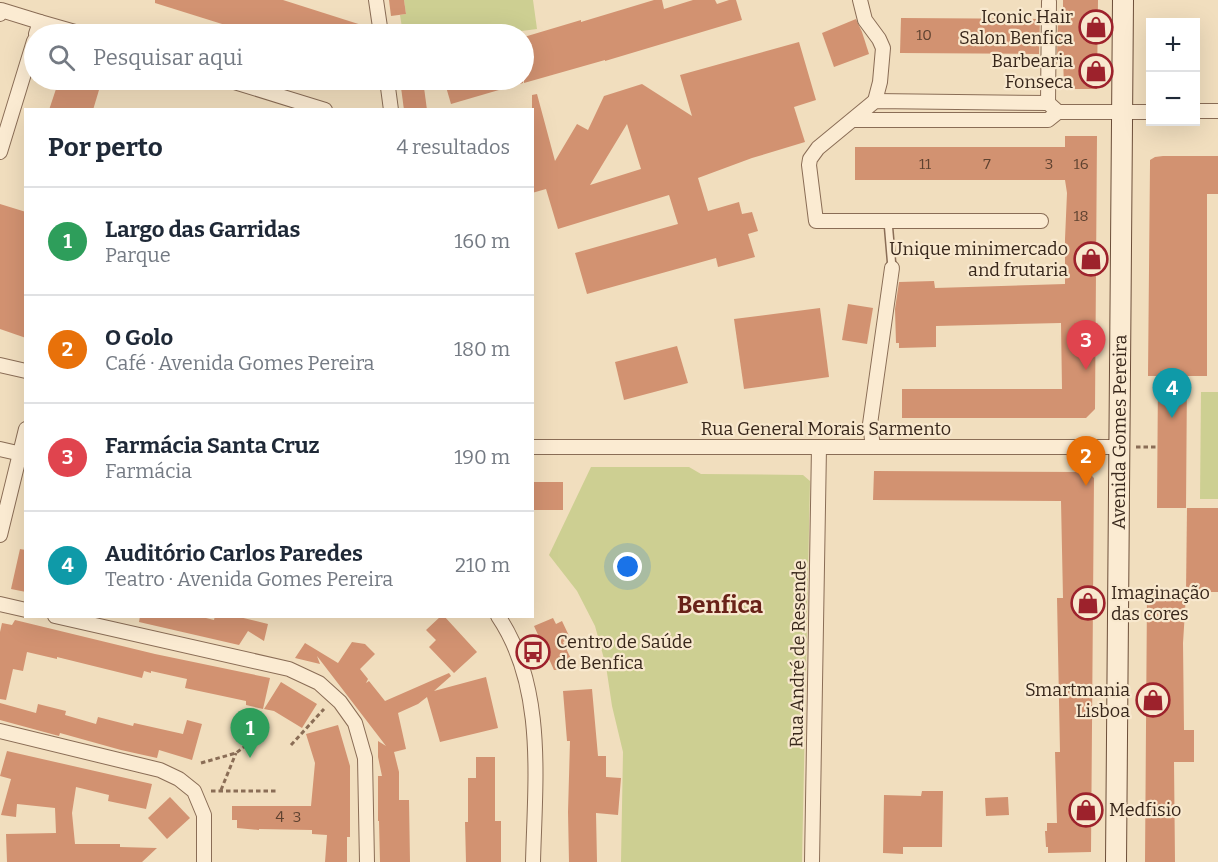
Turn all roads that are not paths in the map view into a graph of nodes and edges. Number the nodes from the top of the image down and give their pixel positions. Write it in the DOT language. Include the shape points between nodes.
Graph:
graph roads {
  1 [pos="376,0"];
  2 [pos="860,0"];
  3 [pos="1123,0"];
  4 [pos="1049,2"];
  5 [pos="0,14"];
  6 [pos="30,24"];
  7 [pos="380,24"];
  8 [pos="24,74"];
  9 [pos="260,90"];
  10 [pos="388,90"];
  11 [pos="875,101"];
  12 [pos="319,108"];
  13 [pos="391,108"];
  14 [pos="1053,108"];
  15 [pos="1200,111"];
  16 [pos="1218,111"];
  17 [pos="1122,112"];
  18 [pos="1146,112"];
  19 [pos="853,120"];
  20 [pos="0,152"];
  21 [pos="888,221"];
  22 [pos="1041,221"];
  23 [pos="892,268"];
  24 [pos="0,365"];
  25 [pos="24,371"];
  26 [pos="534,447"];
  27 [pos="819,447"];
  28 [pos="873,447"];
  29 [pos="1120,447"];
  30 [pos="0,449"];
  31 [pos="23,454"];
  32 [pos="0,535"];
  33 [pos="0,604"];
  34 [pos="24,610"];
  35 [pos="64,618"];
  36 [pos="499,618"];
  37 [pos="0,731"];
  38 [pos="204,862"];
  39 [pos="367,862"];
  40 [pos="533,862"];
  41 [pos="812,862"];
  42 [pos="1116,862"];
  1 -- 7 [label="street"];
  2 -- 11 [label="street" via="865,20 883,48"];
  3 -- 17 [label="street, Avenida Gomes Pereira"];
  4 -- 14 [label="street"];
  5 -- 6 [label="street" via="1,10"];
  8 -- 20 [label="street"];
  9 -- 12 [label="street"];
  10 -- 13 [label="street"];
  11 -- 14 [label="street"];
  11 -- 19 [label="street"];
  14 -- 17 [label="street"];
  14 -- 19 [label="street" via="1048,120"];
  15 -- 16 [label="street"];
  17 -- 18 [label="street"];
  17 -- 29 [label="street, Avenida Gomes Pereira"];
  19 -- 21 [label="street" via="810,159 816,221"];
  21 -- 22 [label="street"];
  21 -- 23 [label="lane"];
  23 -- 28 [label="street" via="870,424"];
  24 -- 25 [label="street"];
  26 -- 27 [label="street, Rua General Morais Sarmento"];
  27 -- 28 [label="street, Rua General Morais Sarmento"];
  27 -- 41 [label="street, Rua André de Resende"];
  28 -- 29 [label="street, Rua General Morais Sarmento"];
  29 -- 42 [label="street, Avenida Gomes Pereira"];
  30 -- 31 [label="street"];
  31 -- 32 [label="street"];
  33 -- 34 [label="street"];
  35 -- 39 [label="street" via="289,669 319,683 340,702 354,723 365,758"];
  36 -- 40 [label="street" via="519,657 532,713"];
  37 -- 38 [label="street" via="160,770 178,779 195,791 204,815"];
}
